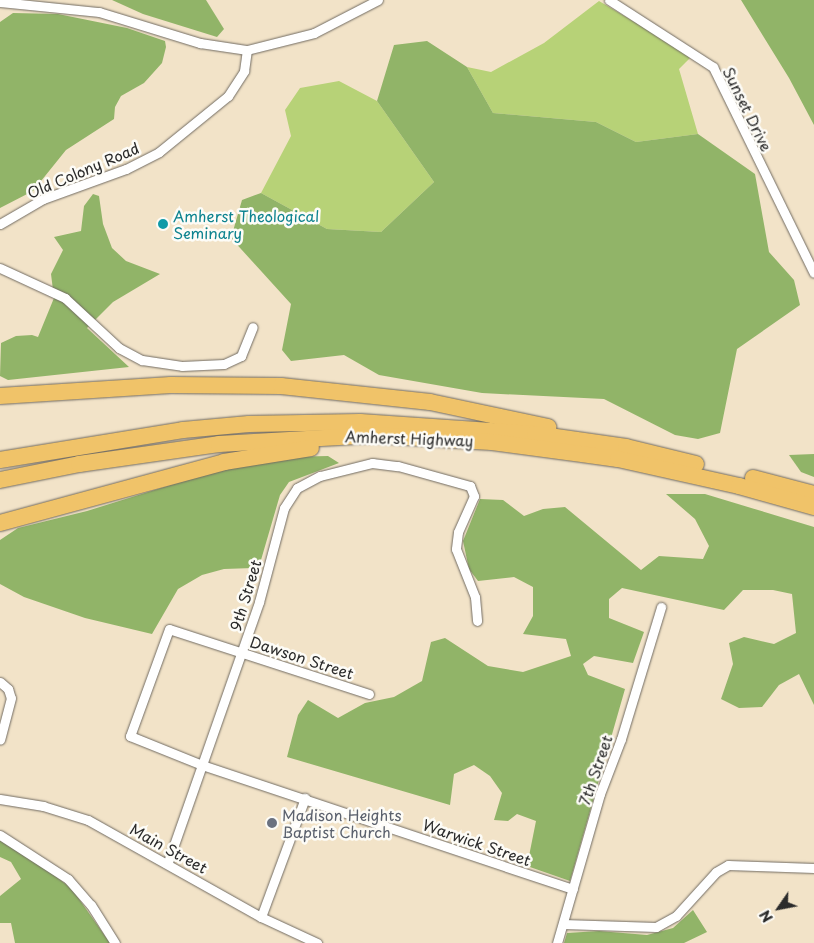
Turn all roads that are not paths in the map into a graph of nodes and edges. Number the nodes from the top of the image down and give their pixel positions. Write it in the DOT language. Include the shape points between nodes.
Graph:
graph roads {
  1 [pos="378,0"];
  2 [pos="610,0"];
  3 [pos="0,2"];
  4 [pos="247,50"];
  5 [pos="0,224"];
  6 [pos="0,268"];
  7 [pos="814,273"];
  8 [pos="253,328"];
  9 [pos="0,396"];
  10 [pos="492,442"];
  11 [pos="626,447"];
  12 [pos="0,460"];
  13 [pos="0,480"];
  14 [pos="814,494"];
  15 [pos="814,507"];
  16 [pos="0,523"];
  17 [pos="661,608"];
  18 [pos="476,621"];
  19 [pos="169,629"];
  20 [pos="242,652"];
  21 [pos="0,682"];
  22 [pos="369,694"];
  23 [pos="0,740"];
  24 [pos="202,765"];
  25 [pos="304,798"];
  26 [pos="0,799"];
  27 [pos="0,835"];
  28 [pos="168,862"];
  29 [pos="814,868"];
  30 [pos="573,889"];
  31 [pos="262,918"];
  32 [pos="563,924"];
  33 [pos="304,941"];
  34 [pos="115,943"];
  35 [pos="317,943"];
  36 [pos="557,943"];
  1 -- 4 [label="street" via="314,33"];
  2 -- 7 [label="street, Sunset Drive" via="713,67"];
  3 -- 4 [label="street" via="99,12 200,43"];
  4 -- 5 [label="street, Old Colony Road" via="244,72 228,96 159,152 126,169 43,199"];
  6 -- 8 [label="street" via="65,298 119,348 152,363 206,367 235,360 245,350"];
  9 -- 11 [label="highway" via="171,385 281,386 359,392 511,417"];
  10 -- 13 [label="highway, Amherst Highway" via="374,435 278,440 133,455"];
  10 -- 15 [label="highway, Amherst Highway" via="559,449 674,470"];
  10 -- 16 [label="highway" via="358,444 270,453 224,462"];
  11 -- 12 [label="highway, Amherst Highway" via="460,426 360,422 248,424 120,438"];
  11 -- 14 [label="highway, Amherst Highway"];
  17 -- 30 [label="street, 7th Street"];
  18 -- 20 [label="street, 9th Street" via="475,597 456,549 458,532 475,493 470,486 398,466 372,463 320,476 297,488 284,508"];
  19 -- 20 [label="street, Dawson Street"];
  19 -- 24 [label="street, Warwick Street" via="130,736"];
  20 -- 22 [label="street, Dawson Street"];
  20 -- 24 [label="street, 9th Street"];
  21 -- 23 [label="street" via="8,688 11,698"];
  24 -- 25 [label="street, Warwick Street"];
  24 -- 28 [label="street, 9th Street"];
  25 -- 30 [label="street, Warwick Street"];
  25 -- 31 [label="street"];
  26 -- 28 [label="street, Main Street" via="43,806 88,820"];
  27 -- 34 [label="street" via="68,879 91,904"];
  28 -- 31 [label="street, Main Street"];
  29 -- 32 [label="street" via="725,866 676,916 656,927"];
  30 -- 32 [label="street, 7th Street"];
  31 -- 33 [label="street, Main Street"];
  32 -- 36 [label="street, 7th Street"];
  33 -- 35 [label="street, Main Street"];
}
